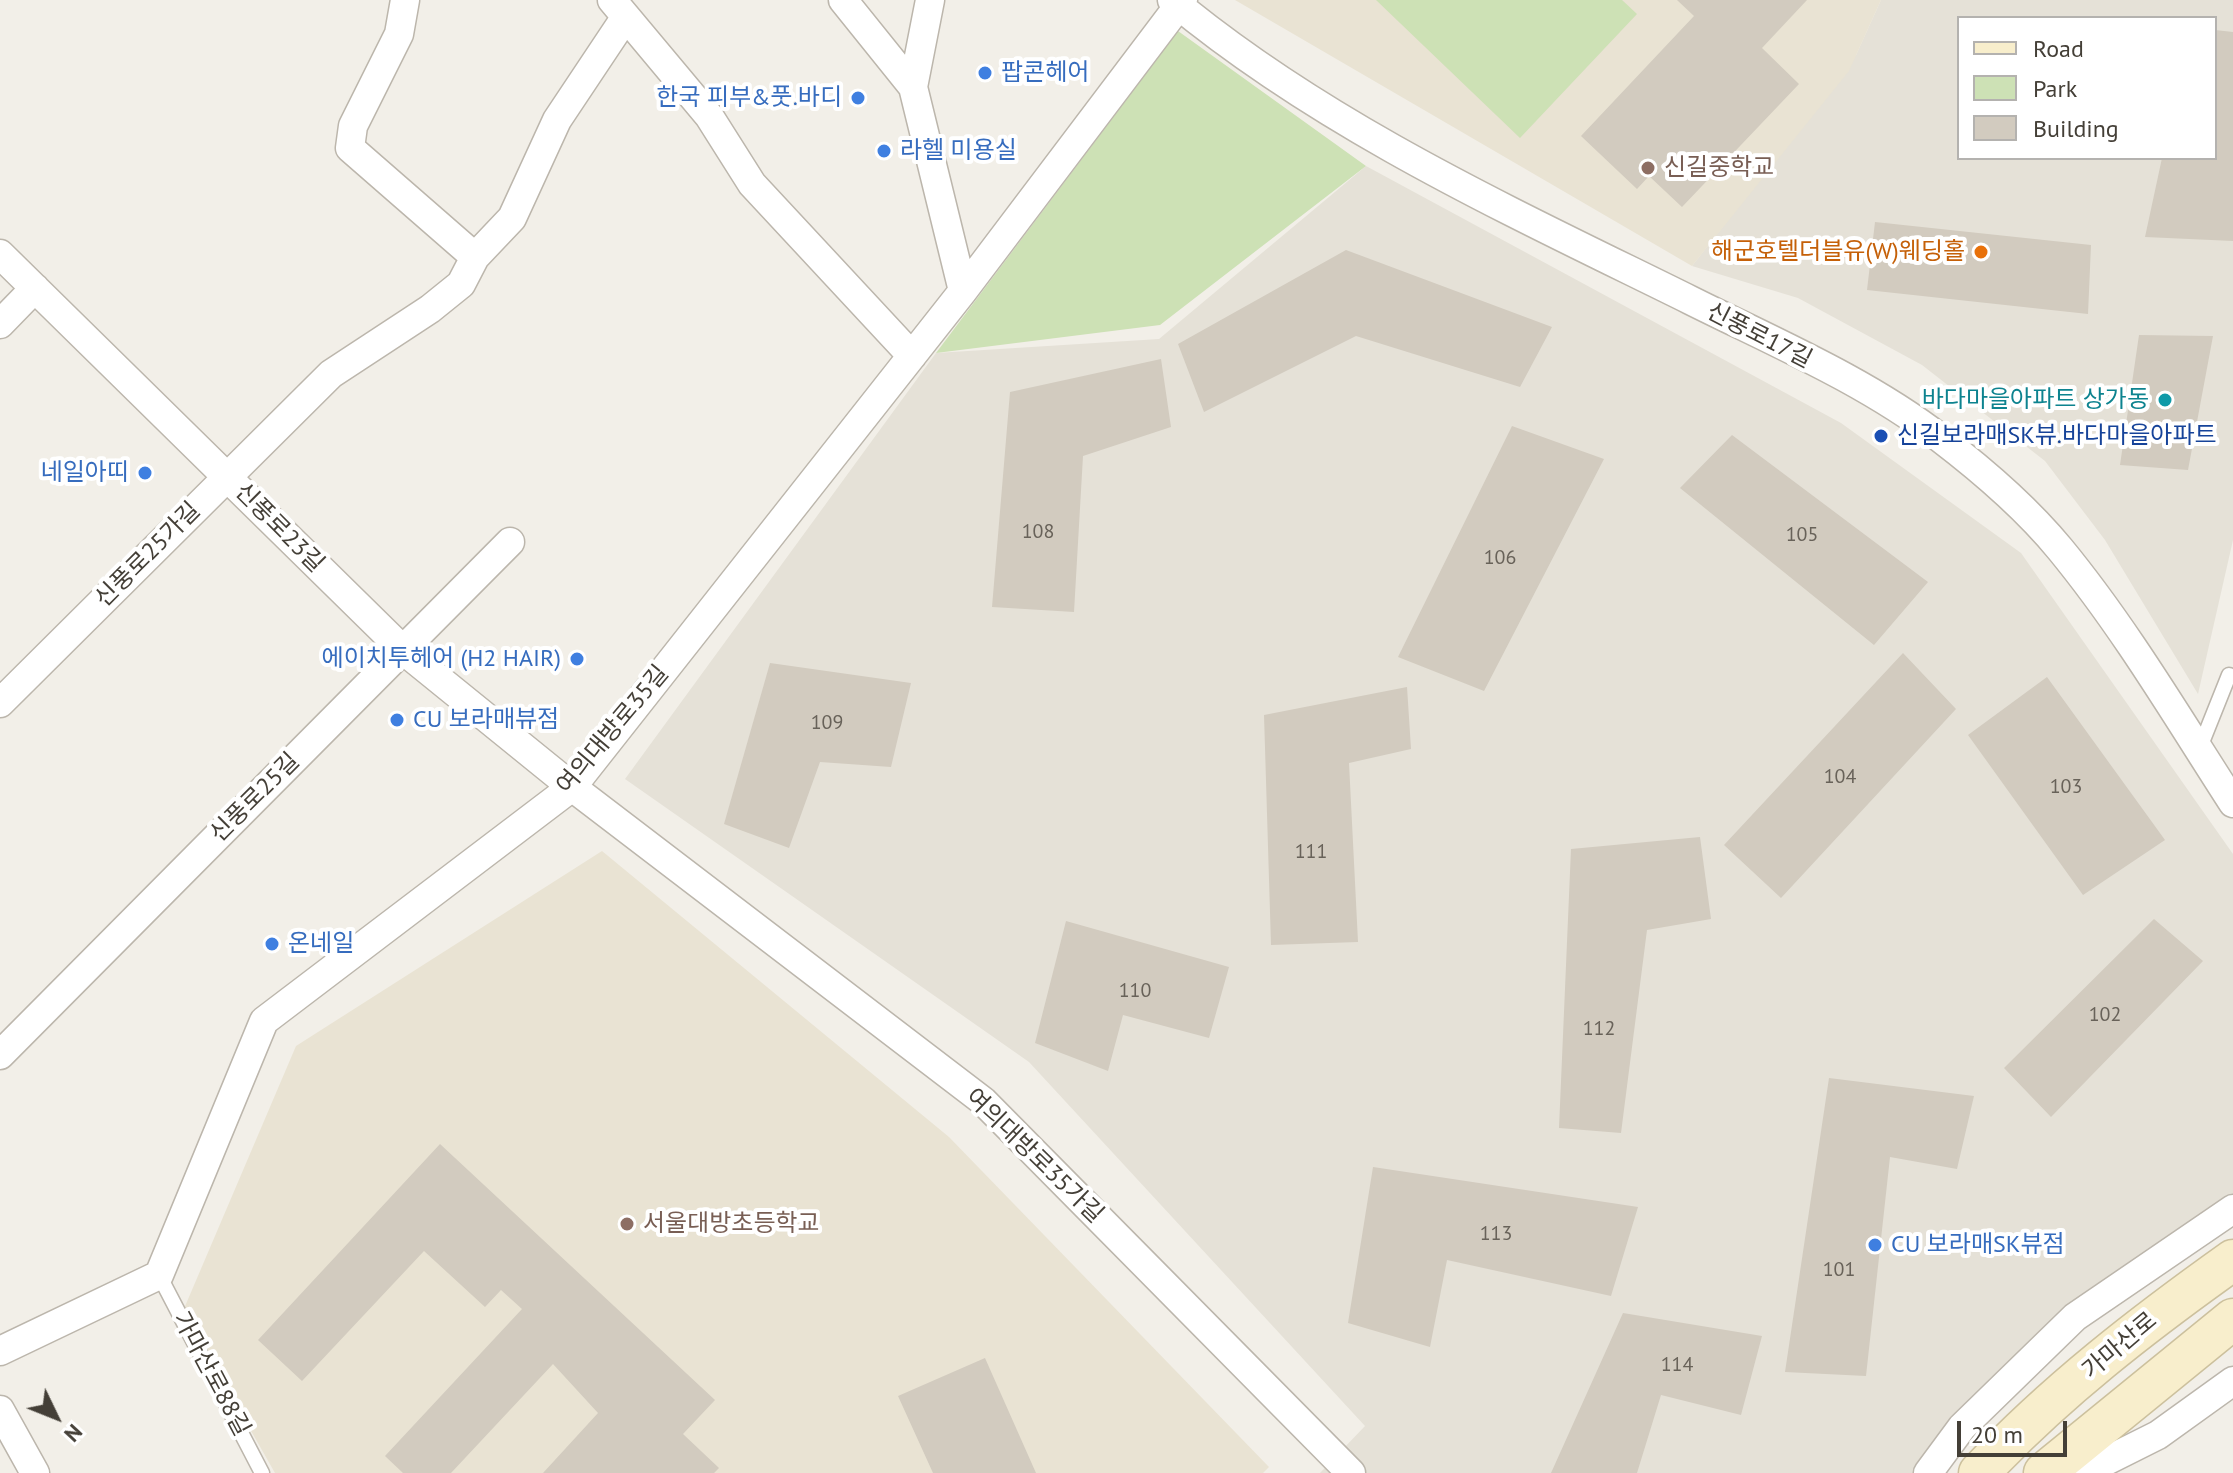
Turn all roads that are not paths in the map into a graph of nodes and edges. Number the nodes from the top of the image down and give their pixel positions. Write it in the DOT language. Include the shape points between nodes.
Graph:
graph roads {
  1 [pos="405,0"];
  2 [pos="843,0"];
  3 [pos="930,0"];
  4 [pos="1178,2"];
  5 [pos="619,9"];
  6 [pos="913,87"];
  7 [pos="0,254"];
  8 [pos="475,257"];
  9 [pos="35,288"];
  10 [pos="963,291"];
  11 [pos="0,324"];
  12 [pos="912,356"];
  13 [pos="227,477"];
  14 [pos="510,542"];
  15 [pos="403,650"];
  16 [pos="2229,675"];
  17 [pos="0,703"];
  18 [pos="2199,750"];
  19 [pos="572,787"];
  20 [pos="2233,803"];
  21 [pos="0,1055"];
  22 [pos="2233,1209"];
  23 [pos="2233,1260"];
  24 [pos="159,1275"];
  25 [pos="2233,1319"];
  26 [pos="0,1351"];
  27 [pos="2233,1381"];
  28 [pos="0,1410"];
  29 [pos="35,1473"];
  30 [pos="262,1473"];
  31 [pos="1351,1473"];
  32 [pos="1928,1473"];
  33 [pos="1979,1473"];
  34 [pos="2044,1473"];
  35 [pos="2082,1473"];
  1 -- 8 [label="street" via="399,34 353,126 350,148"];
  2 -- 6 [label="street"];
  3 -- 6 [label="street"];
  4 -- 10 [label="street, 여의대방로35길"];
  4 -- 18 [label="street, 신풍로17길" via="1264,71 1379,139 1782,347 1901,411 1941,439 2059,547"];
  5 -- 8 [label="street, 신풍로25가길" via="557,120 512,218"];
  5 -- 12 [label="street" via="709,116 752,184"];
  6 -- 10 [label="street"];
  7 -- 9 [label="street, 신풍로23길"];
  8 -- 13 [label="street, 신풍로25가길" via="461,284 331,374"];
  9 -- 11 [label="street"];
  9 -- 13 [label="street, 신풍로23길"];
  10 -- 12 [label="street, 여의대방로35길"];
  12 -- 19 [label="street, 여의대방로35길"];
  13 -- 15 [label="street, 신풍로23길"];
  13 -- 17 [label="street, 신풍로25가길"];
  14 -- 15 [label="street, 신풍로25길"];
  15 -- 19 [label="street, 신풍로23길"];
  15 -- 21 [label="street, 신풍로25길"];
  16 -- 18 [label="lane"];
  18 -- 20 [label="street, 신풍로17길"];
  19 -- 24 [label="street, 여의대방로35길" via="264,1021"];
  19 -- 31 [label="street, 여의대방로35가길" via="983,1101"];
  22 -- 32 [label="street" via="2075,1317 1962,1427"];
  23 -- 33 [label="main road, 가마산로" via="2135,1330"];
  24 -- 26 [label="street"];
  24 -- 30 [label="lane, 가마산로88길"];
  25 -- 34 [label="main road, 가마산로"];
  27 -- 35 [label="street" via="2158,1435"];
  28 -- 29 [label="street"];
}
